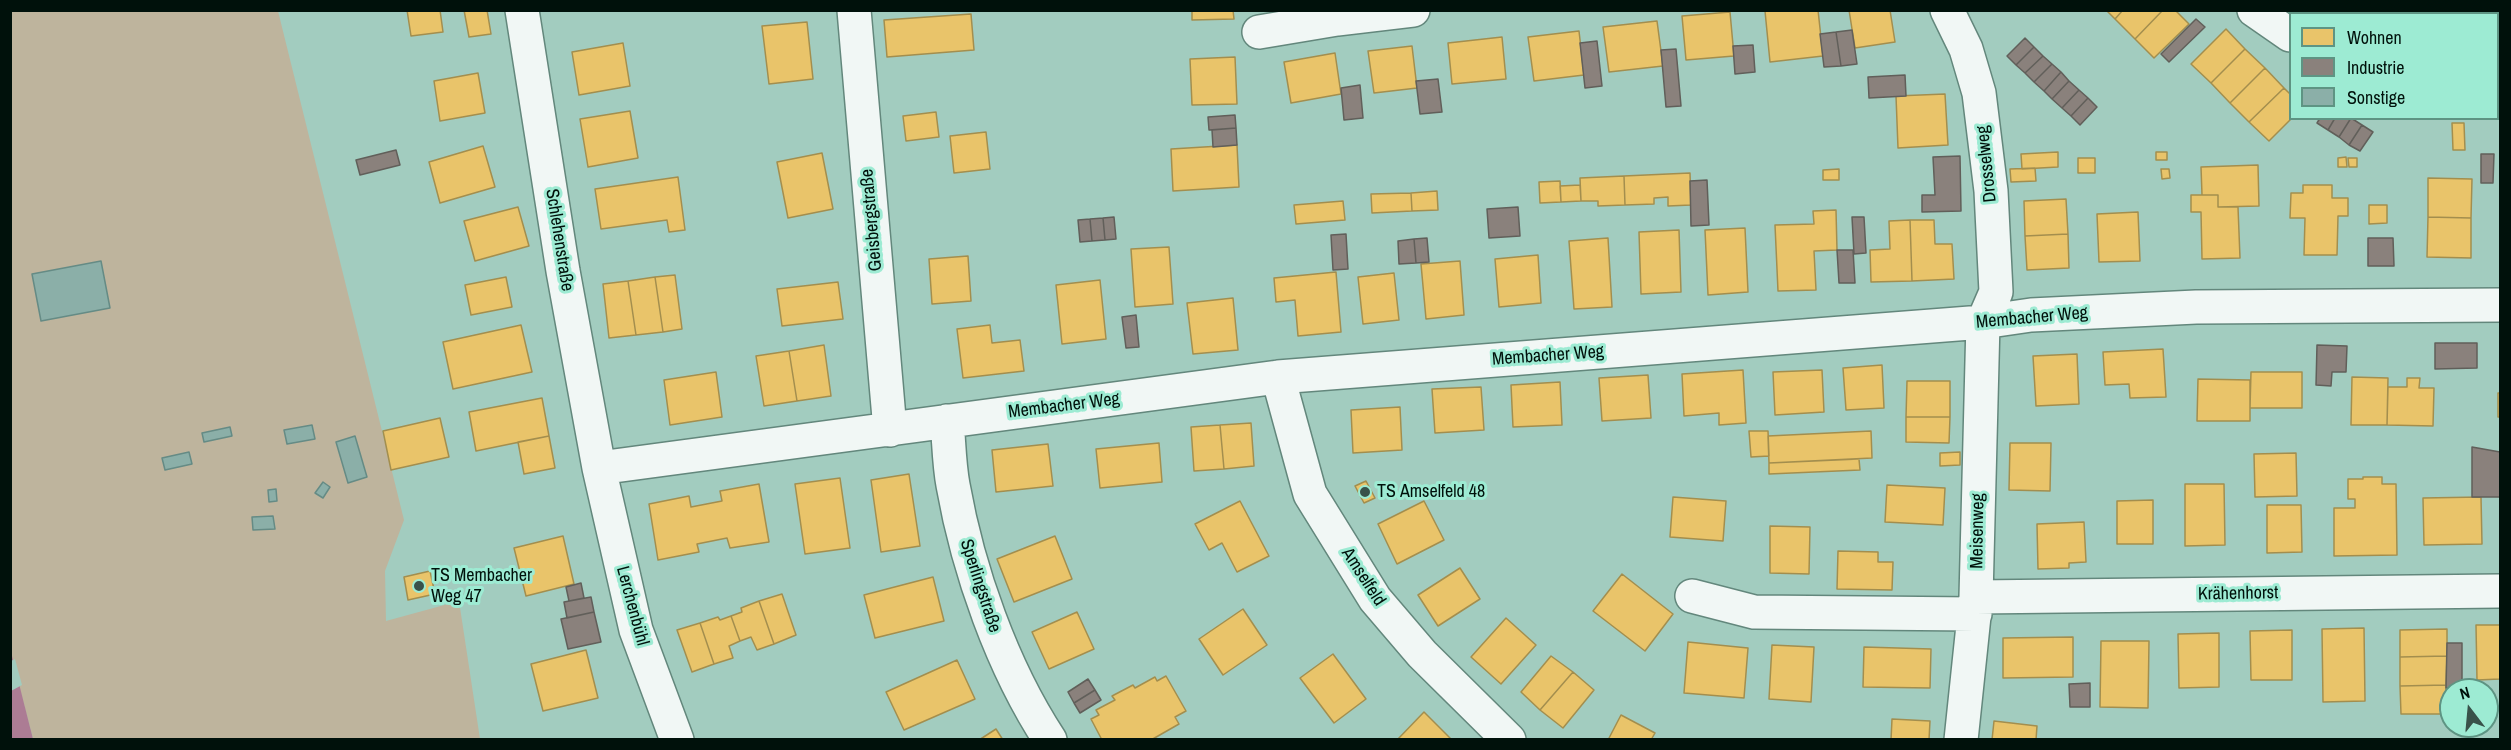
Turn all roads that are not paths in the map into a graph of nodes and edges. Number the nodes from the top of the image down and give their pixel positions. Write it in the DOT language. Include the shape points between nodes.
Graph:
graph roads {
  1 [pos="522,10"];
  2 [pos="854,10"];
  3 [pos="1413,10"];
  4 [pos="1947,10"];
  5 [pos="2254,10"];
  6 [pos="1337,15"];
  7 [pos="1259,32"];
  8 [pos="2289,33"];
  9 [pos="2500,305"];
  10 [pos="1983,322"];
  11 [pos="1278,377"];
  12 [pos="947,421"];
  13 [pos="890,430"];
  14 [pos="599,468"];
  15 [pos="2500,591"];
  16 [pos="1692,596"];
  17 [pos="1976,605"];
  18 [pos="677,740"];
  19 [pos="1050,740"];
  20 [pos="1509,740"];
  21 [pos="1961,740"];
  1 -- 14 [label="street, Schlehenstraße"];
  2 -- 13 [label="street, Geisbergstraße"];
  3 -- 6 [label="street"];
  4 -- 10 [label="street, Drosselweg" via="1966,49 1979,93 1991,191 1996,292"];
  5 -- 8 [label="street"];
  6 -- 7 [label="street"];
  9 -- 10 [label="street, Membacher Weg" via="2196,307 2031,315"];
  10 -- 11 [label="street, Membacher Weg"];
  10 -- 17 [label="street, Meisenweg"];
  11 -- 12 [label="street, Membacher Weg"];
  11 -- 20 [label="street, Amselfeld" via="1310,494 1375,599 1422,654"];
  12 -- 13 [label="street, Membacher Weg"];
  12 -- 19 [label="street, Sperlingstraße" via="952,483 968,555 998,640"];
  13 -- 14 [label="street, Membacher Weg"];
  14 -- 18 [label="street, Lerchenbühl" via="636,630"];
  15 -- 17 [label="street, Krähenhorst"];
  16 -- 17 [label="street, Krähenhorst" via="1754,612"];
  17 -- 21 [label="street, Meisenweg"];
}
